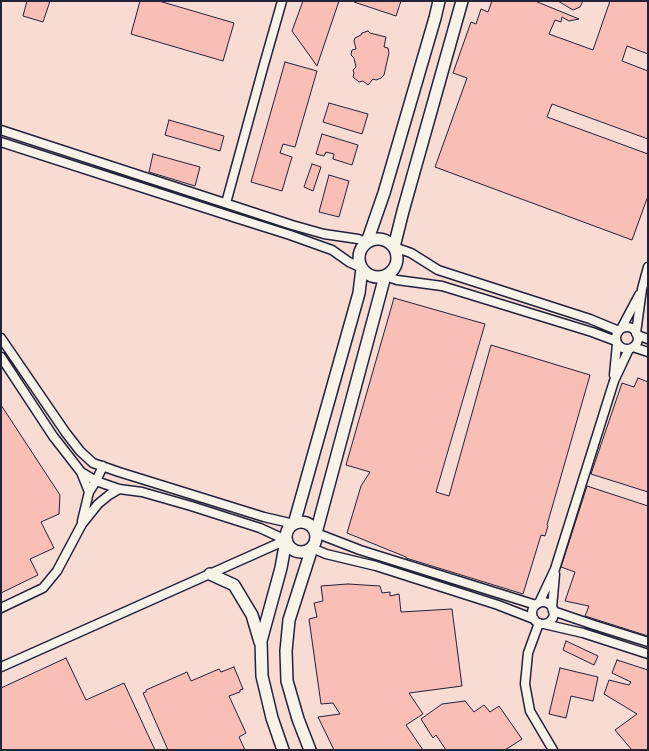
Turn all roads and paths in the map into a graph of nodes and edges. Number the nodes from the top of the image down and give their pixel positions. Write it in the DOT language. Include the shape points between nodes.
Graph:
graph roads {
  1 [pos="282,1"];
  2 [pos="440,1"];
  3 [pos="462,1"];
  4 [pos="1,130"];
  5 [pos="1,142"];
  6 [pos="226,204"];
  7 [pos="367,242"];
  8 [pos="394,247"];
  9 [pos="648,267"];
  10 [pos="362,268"];
  11 [pos="385,276"];
  12 [pos="642,289"];
  13 [pos="620,330"];
  14 [pos="637,334"];
  15 [pos="1,338"];
  16 [pos="648,339"];
  17 [pos="617,343"];
  18 [pos="631,348"];
  19 [pos="648,352"];
  20 [pos="1,357"];
  21 [pos="614,381"];
  22 [pos="103,466"];
  23 [pos="81,472"];
  24 [pos="96,481"];
  25 [pos="119,489"];
  26 [pos="89,492"];
  27 [pos="82,524"];
  28 [pos="294,524"];
  29 [pos="316,533"];
  30 [pos="286,540"];
  31 [pos="312,548"];
  32 [pos="555,569"];
  33 [pos="210,574"];
  34 [pos="538,604"];
  35 [pos="1,608"];
  36 [pos="553,610"];
  37 [pos="539,622"];
  38 [pos="648,642"];
  39 [pos="261,643"];
  40 [pos="648,654"];
  41 [pos="1,667"];
  42 [pos="283,750"];
  43 [pos="310,750"];
  44 [pos="553,750"];
  1 -- 6 [label="street"];
  2 -- 7 [label="street" via="384,193"];
  3 -- 8 [label="street"];
  4 -- 6 [label="street"];
  5 -- 10 [label="street" via="290,235 332,250"];
  6 -- 7 [label="street" via="324,234"];
  7 -- 8 [label="street" via="383,239"];
  7 -- 10 [label="street" via="360,252"];
  8 -- 11 [label="street" via="398,256 397,263 391,273"];
  8 -- 13 [label="street" via="411,253 438,270"];
  9 -- 12 [label="street"];
  10 -- 11 [label="street" via="370,275"];
  10 -- 28 [label="street" via="359,294"];
  11 -- 17 [label="street" via="442,286 584,329"];
  11 -- 29 [label="street"];
  12 -- 13 [label="street"];
  12 -- 14 [label="street"];
  13 -- 14 [label="street" via="625,327"];
  13 -- 17 [label="street" via="616,337"];
  14 -- 16 [label="street"];
  14 -- 18 [label="street" via="637,341"];
  15 -- 22 [label="street" via="80,451 93,463"];
  17 -- 18 [label="street" via="623,348"];
  17 -- 21 [label="street"];
  18 -- 19 [label="street"];
  18 -- 21 [label="street"];
  20 -- 23 [label="street" via="53,436"];
  21 -- 32 [label="street"];
  22 -- 24 [label="street"];
  22 -- 28 [label="street" via="264,517"];
  23 -- 24 [label="street"];
  23 -- 26 [label="street"];
  24 -- 25 [label="street"];
  24 -- 26 [label="street"];
  25 -- 27 [label="street" via="98,504"];
  25 -- 30 [label="street" via="142,492 190,506 260,528"];
  26 -- 27 [label="street"];
  27 -- 35 [label="street" via="57,572 43,588"];
  28 -- 29 [label="street" via="308,523"];
  28 -- 30 [label="street" via="288,530"];
  29 -- 31 [label="street"];
  29 -- 34 [label="street" via="360,550"];
  30 -- 31 [label="street" via="296,551 303,552"];
  30 -- 33 [label="street"];
  30 -- 39 [label="street"];
  31 -- 37 [label="street" via="498,605"];
  31 -- 43 [label="street" via="289,620 286,651 287,681"];
  32 -- 34 [label="street"];
  32 -- 36 [label="street"];
  33 -- 39 [label="street" via="234,585 252,615"];
  33 -- 41 [label="street"];
  34 -- 36 [label="street" via="545,603"];
  34 -- 37 [label="street" via="533,610 533,617"];
  36 -- 37 [label="street" via="554,614 550,621"];
  36 -- 38 [label="street"];
  37 -- 40 [label="street"];
  37 -- 44 [label="street" via="528,653 525,684 530,712"];
  39 -- 42 [label="street" via="262,676"];
}
